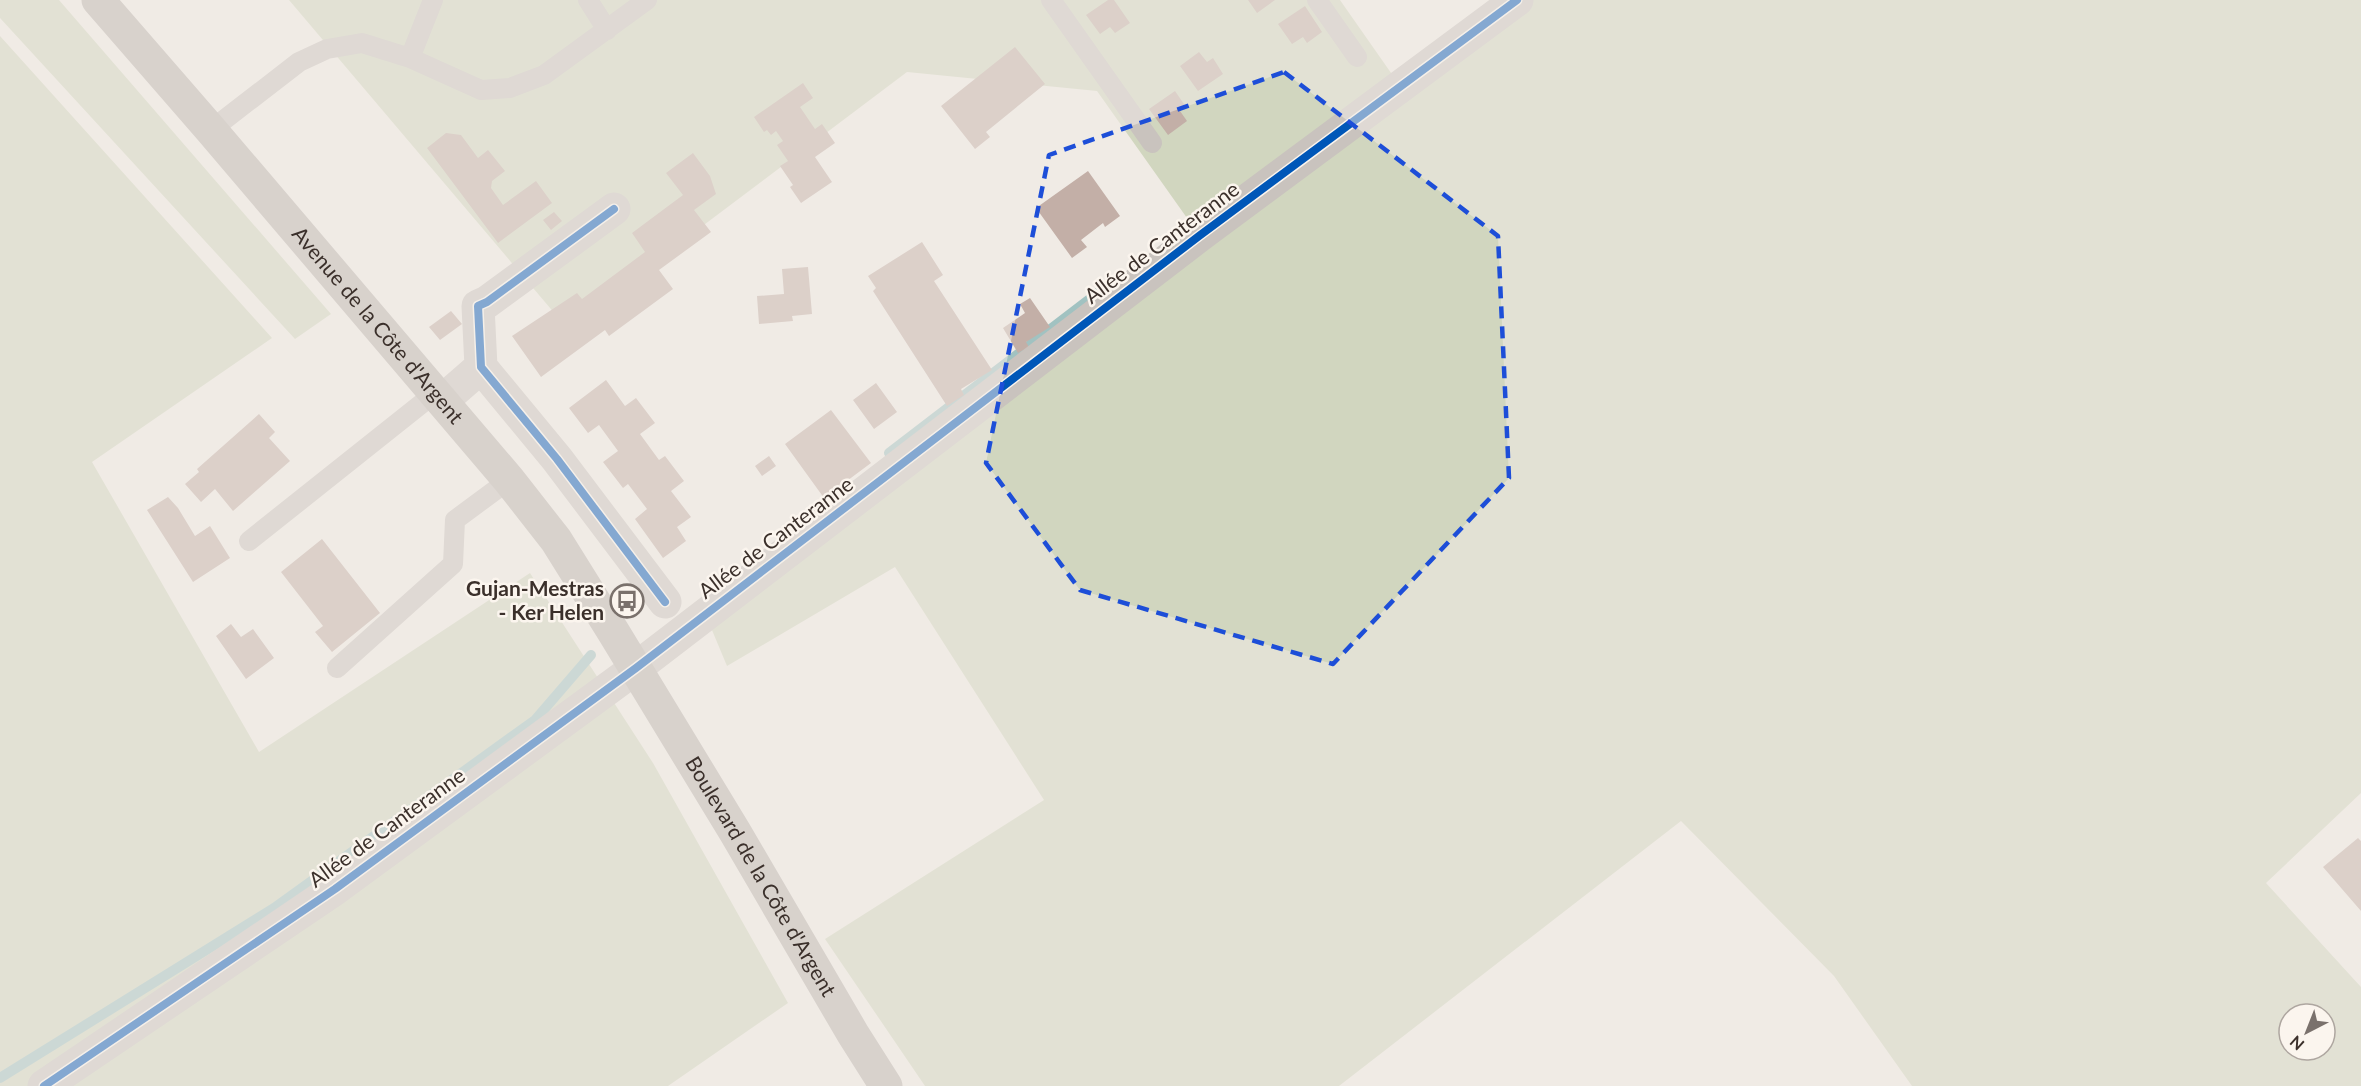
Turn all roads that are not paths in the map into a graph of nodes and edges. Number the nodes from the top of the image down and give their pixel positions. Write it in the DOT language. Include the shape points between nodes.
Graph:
graph roads {
  1 [pos="98,0"];
  2 [pos="433,0"];
  3 [pos="588,0"];
  4 [pos="647,0"];
  5 [pos="1052,0"];
  6 [pos="1317,0"];
  7 [pos="1517,0"];
  8 [pos="607,30"];
  9 [pos="1358,57"];
  10 [pos="410,58"];
  11 [pos="212,130"];
  12 [pos="1152,143"];
  13 [pos="614,209"];
  14 [pos="481,367"];
  15 [pos="438,397"];
  16 [pos="509,480"];
  17 [pos="249,541"];
  18 [pos="665,602"];
  19 [pos="337,668"];
  20 [pos="636,668"];
  21 [pos="44,1086"];
  22 [pos="886,1086"];
  1 -- 11 [label="main road, Avenue de la Côte d'Argent"];
  2 -- 10 [label="lane"];
  3 -- 8 [label="lane"];
  4 -- 8 [label="lane"];
  5 -- 12 [label="lane"];
  6 -- 9 [label="lane"];
  7 -- 20 [label="street, Allée de Canteranne" via="1199,236"];
  8 -- 10 [label="lane" via="544,75 510,88 481,90"];
  10 -- 11 [label="lane" via="362,44 327,49 299,62"];
  11 -- 15 [label="main road, Avenue de la Côte d'Argent"];
  13 -- 14 [label="street" via="478,306"];
  14 -- 15 [label="street"];
  14 -- 18 [label="street" via="557,459"];
  15 -- 16 [label="main road, Avenue de la Côte d'Argent"];
  15 -- 17 [label="lane"];
  16 -- 19 [label="lane" via="455,520 453,564"];
  16 -- 20 [label="main road, Avenue de la Côte d'Argent" via="556,540"];
  20 -- 21 [label="street, Allée de Canteranne" via="335,889"];
  20 -- 22 [label="main road, Boulevard de la Côte d'Argent"];
}
